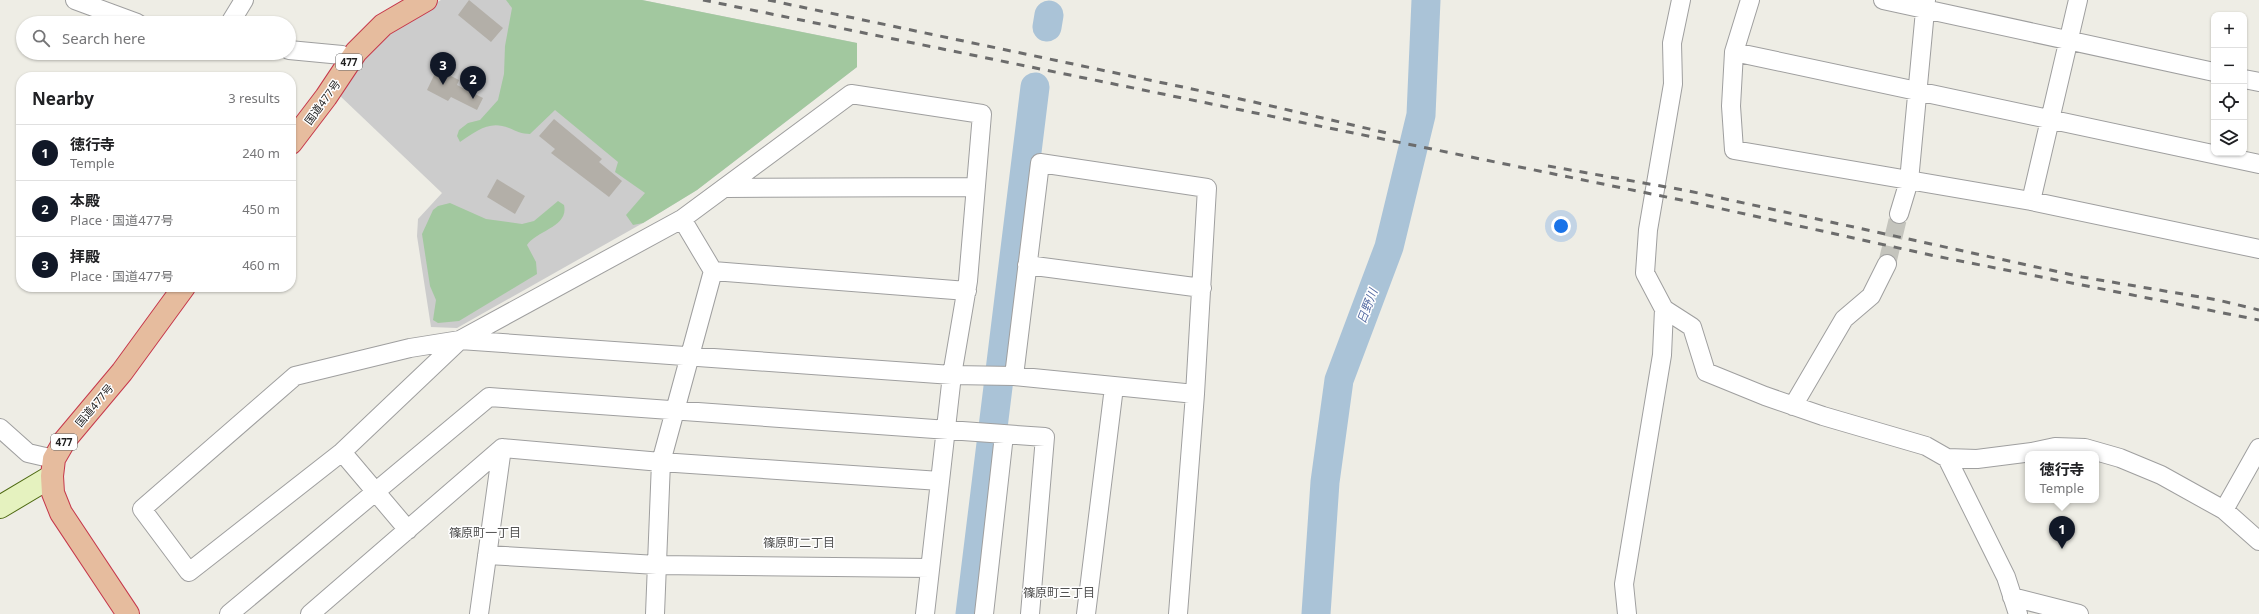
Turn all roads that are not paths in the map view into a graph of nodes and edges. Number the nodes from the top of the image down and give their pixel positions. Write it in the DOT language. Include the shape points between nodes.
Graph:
graph roads {
  1 [pos="75,0"];
  2 [pos="244,0"];
  3 [pos="426,0"];
  4 [pos="1681,0"];
  5 [pos="1750,0"];
  6 [pos="1883,0"];
  7 [pos="2078,0"];
  8 [pos="1926,5"];
  9 [pos="118,16"];
  10 [pos="234,16"];
  11 [pos="2069,41"];
  12 [pos="296,51"];
  13 [pos="1734,52"];
  14 [pos="351,60"];
  15 [pos="2211,71"];
  16 [pos="2247,80"];
  17 [pos="2259,82"];
  18 [pos="1917,91"];
  19 [pos="2051,119"];
  20 [pos="296,136"];
  21 [pos="2259,164"];
  22 [pos="1909,181"];
  23 [pos="976,187"];
  24 [pos="727,188"];
  25 [pos="2031,200"];
  26 [pos="1899,214"];
  27 [pos="682,219"];
  28 [pos="2259,250"];
  29 [pos="1887,264"];
  30 [pos="1028,265"];
  31 [pos="713,271"];
  32 [pos="1202,288"];
  33 [pos="967,291"];
  34 [pos="180,292"];
  35 [pos="1664,309"];
  36 [pos="460,340"];
  37 [pos="690,356"];
  38 [pos="952,375"];
  39 [pos="1004,376"];
  40 [pos="1114,387"];
  41 [pos="1195,394"];
  42 [pos="1793,406"];
  43 [pos="675,410"];
  44 [pos="0,428"];
  45 [pos="946,431"];
  46 [pos="996,434"];
  47 [pos="502,448"];
  48 [pos="2259,448"];
  49 [pos="2037,451"];
  50 [pos="2096,451"];
  51 [pos="342,452"];
  52 [pos="2099,452"];
  53 [pos="2025,453"];
  54 [pos="1947,458"];
  55 [pos="661,462"];
  56 [pos="53,468"];
  57 [pos="940,482"];
  58 [pos="375,491"];
  59 [pos="0,507"];
  60 [pos="2224,510"];
  61 [pos="408,530"];
  62 [pos="2259,541"];
  63 [pos="487,555"];
  64 [pos="657,565"];
  65 [pos="930,568"];
  66 [pos="2012,597"];
  67 [pos="128,614"];
  68 [pos="229,614"];
  69 [pos="310,614"];
  70 [pos="479,614"];
  71 [pos="655,614"];
  72 [pos="925,614"];
  73 [pos="984,614"];
  74 [pos="1030,614"];
  75 [pos="1086,614"];
  76 [pos="1178,614"];
  77 [pos="1627,614"];
  78 [pos="2018,614"];
  79 [pos="2079,614"];
  1 -- 9 [label="street"];
  2 -- 10 [label="street"];
  3 -- 14 [label="highway, 国道477号 / 477" via="383,25"];
  4 -- 35 [label="street" via="1672,43 1673,84 1648,230 1645,266 1645,273"];
  5 -- 13 [label="street"];
  6 -- 8 [label="street"];
  7 -- 11 [label="street"];
  8 -- 11 [label="street"];
  8 -- 18 [label="street"];
  11 -- 15 [label="street"];
  11 -- 19 [label="street"];
  12 -- 14 [label="street" via="342,55"];
  13 -- 18 [label="street"];
  13 -- 22 [label="street" via="1730,106 1734,150"];
  14 -- 20 [label="highway, 国道477号 / 477"];
  16 -- 17 [label="street"];
  18 -- 19 [label="street"];
  18 -- 22 [label="street"];
  19 -- 21 [label="street"];
  19 -- 25 [label="street"];
  22 -- 25 [label="street"];
  22 -- 26 [label="street"];
  23 -- 24 [label="street"];
  23 -- 24 [label="street" via="982,114 851,94"];
  23 -- 33 [label="street"];
  24 -- 27 [label="street"];
  25 -- 28 [label="street"];
  27 -- 31 [label="street"];
  27 -- 36 [label="street"];
  29 -- 42 [label="street" via="1871,296 1844,319"];
  30 -- 32 [label="street"];
  30 -- 32 [label="street" via="1040,163 1207,188"];
  30 -- 39 [label="street"];
  31 -- 33 [label="street"];
  31 -- 37 [label="street"];
  32 -- 41 [label="street"];
  33 -- 38 [label="street"];
  34 -- 56 [label="highway, 国道477号 / 477" via="122,372 65,440"];
  35 -- 42 [label="street" via="1692,328 1706,372"];
  35 -- 77 [label="street" via="1662,355 1624,584"];
  36 -- 37 [label="street"];
  36 -- 51 [label="street"];
  36 -- 51 [label="street" via="410,348 295,376 142,509 189,572"];
  37 -- 38 [label="street"];
  37 -- 43 [label="street"];
  38 -- 39 [label="street"];
  38 -- 45 [label="street"];
  39 -- 40 [label="street"];
  40 -- 41 [label="street"];
  40 -- 75 [label="street"];
  41 -- 76 [label="street"];
  42 -- 54 [label="street" via="1926,446"];
  43 -- 45 [label="street"];
  43 -- 55 [label="street"];
  43 -- 58 [label="street" via="489,397"];
  44 -- 56 [label="street" via="28,453"];
  45 -- 46 [label="street"];
  45 -- 57 [label="street"];
  46 -- 73 [label="street"];
  46 -- 74 [label="street" via="1045,437"];
  47 -- 55 [label="street"];
  47 -- 61 [label="street"];
  47 -- 63 [label="street"];
  48 -- 60 [label="street"];
  49 -- 50 [label="street" via="2055,447"];
  51 -- 58 [label="street"];
  52 -- 60 [label="street" via="2161,475"];
  53 -- 54 [label="street" via="1977,459"];
  54 -- 66 [label="street" via="2006,577"];
  55 -- 57 [label="street"];
  55 -- 64 [label="street"];
  56 -- 59 [label="main road"];
  56 -- 67 [label="highway" via="54,493 61,513"];
  57 -- 65 [label="street"];
  58 -- 61 [label="street"];
  58 -- 68 [label="street"];
  60 -- 62 [label="street"];
  61 -- 69 [label="street"];
  63 -- 64 [label="street"];
  63 -- 70 [label="street"];
  64 -- 65 [label="street"];
  64 -- 71 [label="street"];
  65 -- 72 [label="street"];
  66 -- 78 [label="street"];
  66 -- 79 [label="street"];
}
